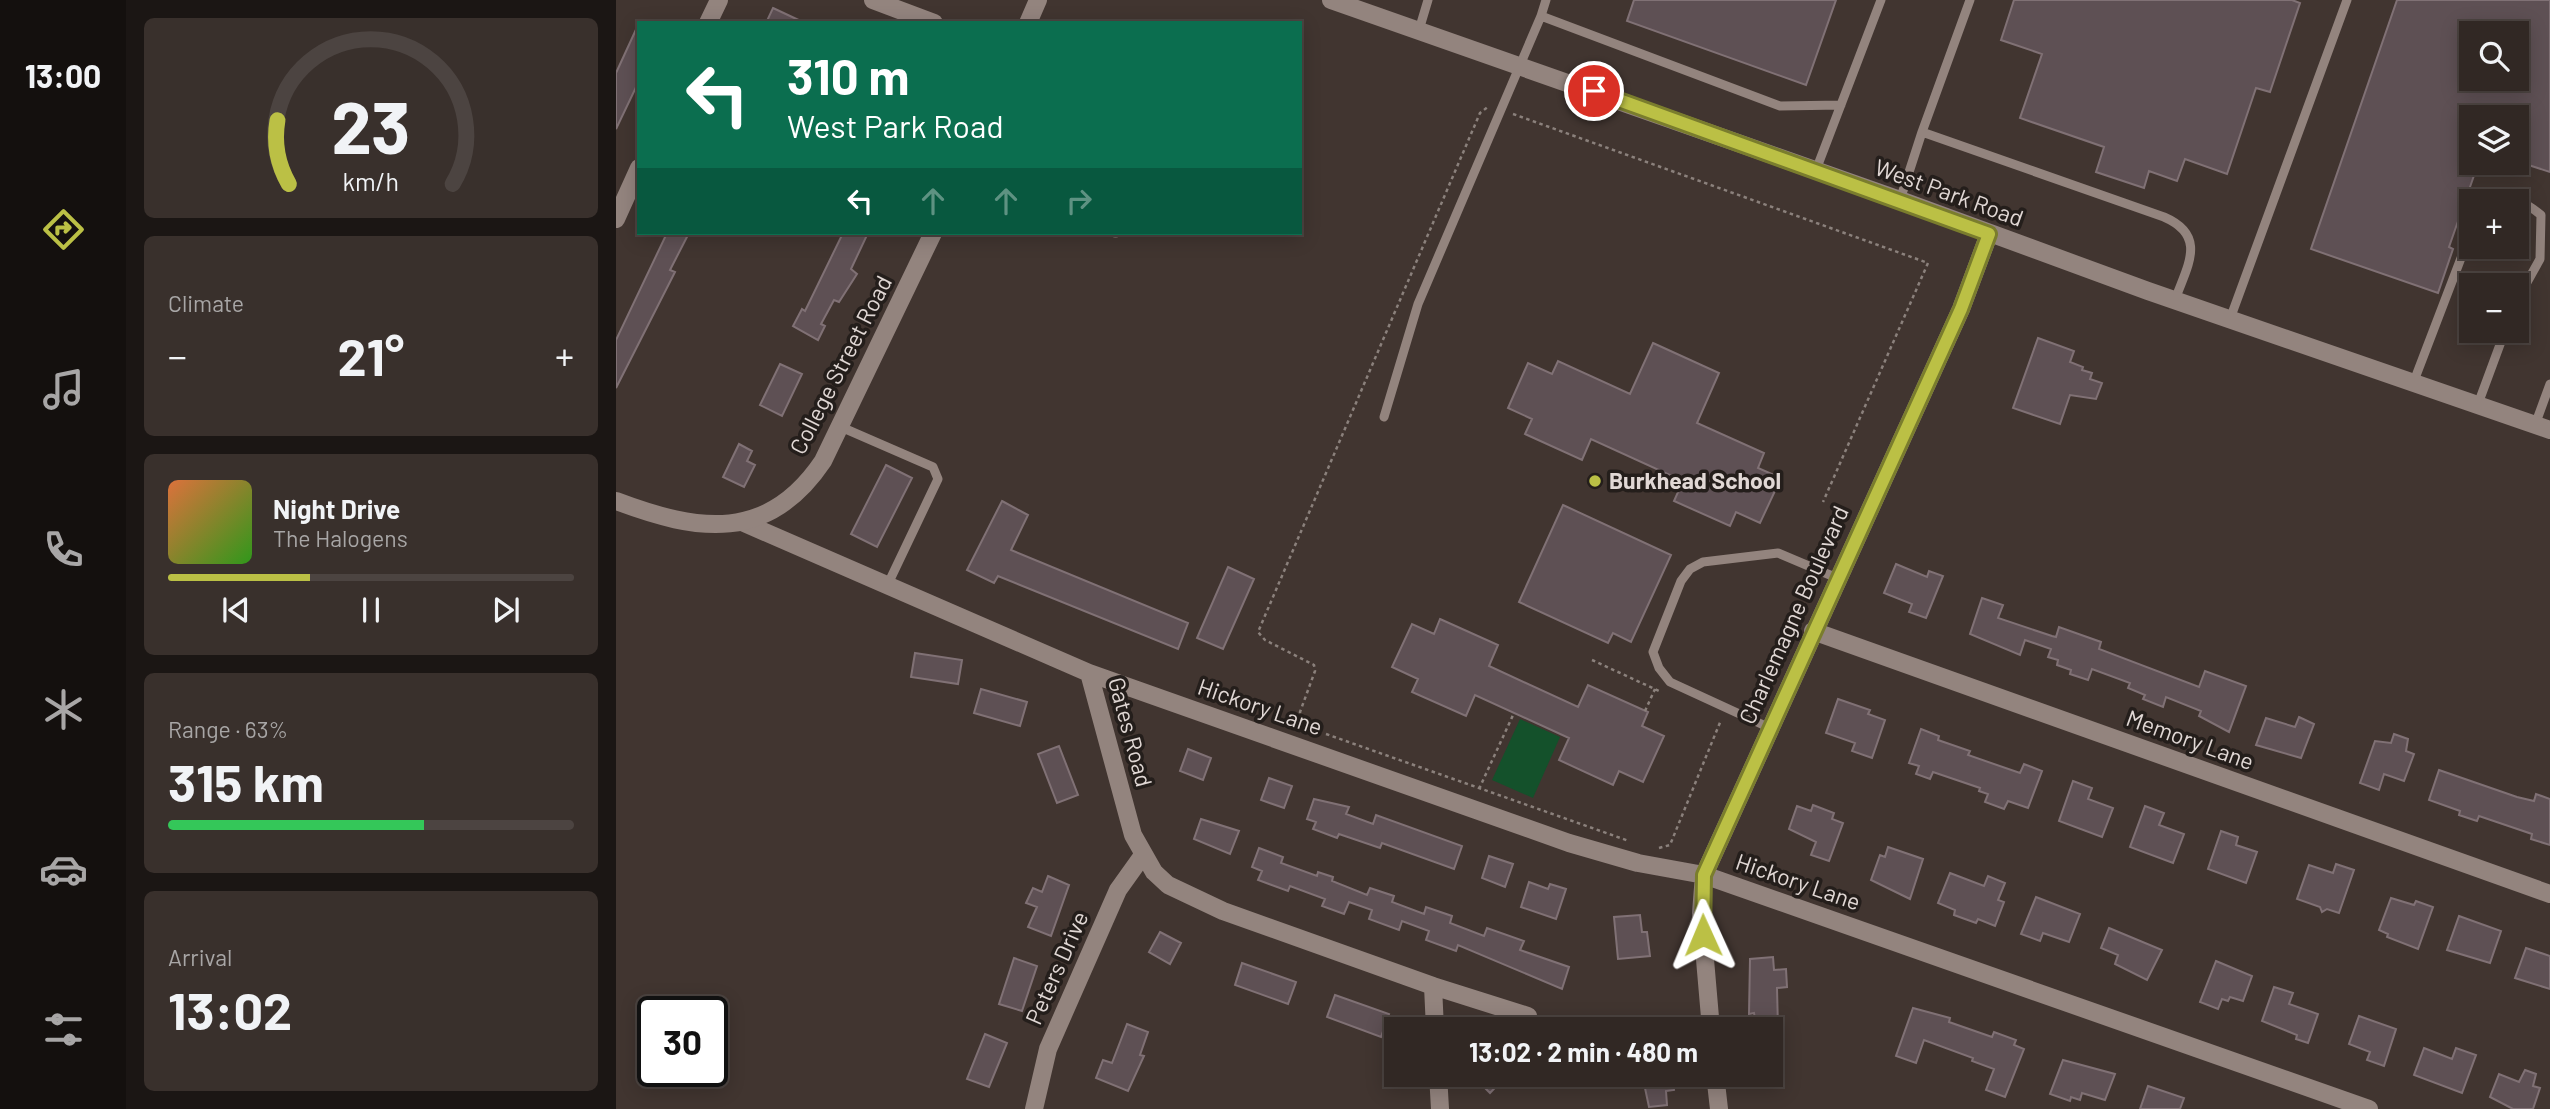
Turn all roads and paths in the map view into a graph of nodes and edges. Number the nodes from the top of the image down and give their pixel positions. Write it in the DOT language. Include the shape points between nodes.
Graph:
graph roads {
  1 [pos="719,0"];
  2 [pos="873,0"];
  3 [pos="1038,0"];
  4 [pos="1331,0"];
  5 [pos="1428,0"];
  6 [pos="1546,0"];
  7 [pos="1881,0"];
  8 [pos="1970,0"];
  9 [pos="2347,0"];
  10 [pos="1541,16"];
  11 [pos="709,21"];
  12 [pos="928,21"];
  13 [pos="1029,21"];
  14 [pos="1419,30"];
  15 [pos="1519,65"];
  16 [pos="1841,104"];
  17 [pos="1492,106"];
  18 [pos="1511,113"];
  19 [pos="1923,132"];
  20 [pos="1816,170"];
  21 [pos="637,172"];
  22 [pos="1900,200"];
  23 [pos="2529,205"];
  24 [pos="616,219"];
  25 [pos="1989,234"];
  26 [pos="932,235"];
  27 [pos="2461,259"];
  28 [pos="2529,279"];
  29 [pos="2175,300"];
  30 [pos="2230,319"];
  31 [pos="2501,343"];
  32 [pos="2414,381"];
  33 [pos="2550,384"];
  34 [pos="2478,404"];
  35 [pos="1384,417"];
  36 [pos="841,427"];
  37 [pos="2543,428"];
  38 [pos="616,501"];
  39 [pos="1823,502"];
  40 [pos="742,522"];
  41 [pos="1837,578"];
  42 [pos="886,587"];
  43 [pos="1813,631"];
  44 [pos="1089,673"];
  45 [pos="1655,689"];
  46 [pos="1645,711"];
  47 [pos="1514,713"];
  48 [pos="1301,720"];
  49 [pos="1721,720"];
  50 [pos="1770,728"];
  51 [pos="1326,734"];
  52 [pos="1479,788"];
  53 [pos="1474,801"];
  54 [pos="1640,845"];
  55 [pos="1652,849"];
  56 [pos="1143,855"];
  57 [pos="1704,875"];
  58 [pos="2550,894"];
  59 [pos="1433,986"];
  60 [pos="1528,1016"];
  61 [pos="1434,1017"];
  62 [pos="1710,1017"];
  63 [pos="1439,1087"];
  64 [pos="1716,1087"];
  65 [pos="1034,1109"];
  66 [pos="1440,1109"];
  67 [pos="1719,1109"];
  68 [pos="2368,1109"];
  1 -- 11 [label="street"];
  2 -- 12 [label="street"];
  3 -- 13 [label="street"];
  4 -- 14 [label="street, West Park Road"];
  5 -- 14 [label="lane"];
  6 -- 10 [label="lane"];
  7 -- 16 [label="lane"];
  8 -- 19 [label="lane"];
  9 -- 30 [label="lane"];
  10 -- 15 [label="lane"];
  10 -- 16 [label="lane" via="1780,106"];
  14 -- 15 [label="street, West Park Road"];
  15 -- 20 [label="street, West Park Road"];
  15 -- 35 [label="lane" via="1418,304"];
  16 -- 20 [label="lane"];
  17 -- 48 [label="path" via="1480,113 1258,632 1314,665"];
  18 -- 39 [label="path" via="1928,263"];
  19 -- 22 [label="lane"];
  19 -- 29 [label="lane" via="2178,223 2192,243"];
  20 -- 22 [label="street, West Park Road"];
  21 -- 24 [label="street"];
  22 -- 25 [label="street, West Park Road"];
  23 -- 28 [label="lane" via="2540,215 2540,259"];
  25 -- 29 [label="street, West Park Road"];
  25 -- 41 [label="street, Charlemagne Boulevard" via="1961,309"];
  26 -- 36 [label="street, College Street Road"];
  27 -- 32 [label="lane"];
  29 -- 30 [label="street, West Park Road"];
  30 -- 32 [label="street, West Park Road"];
  31 -- 34 [label="lane"];
  32 -- 34 [label="street, West Park Road"];
  33 -- 37 [label="lane"];
  34 -- 37 [label="street, West Park Road"];
  36 -- 40 [label="street, College Street Road" via="807,484 783,505"];
  36 -- 42 [label="lane" via="933,467 938,479"];
  38 -- 40 [label="street, College Street Road" via="688,523 719,526"];
  40 -- 42 [label="street, Gates Road"];
  41 -- 43 [label="street, Charlemagne Boulevard"];
  41 -- 50 [label="lane" via="1778,553 1703,562 1681,581 1653,652 1659,667 1670,682"];
  42 -- 44 [label="street, Gates Road"];
  43 -- 50 [label="street, Charlemagne Boulevard"];
  43 -- 58 [label="street, Memory Lane"];
  44 -- 56 [label="street, Gates Road" via="1133,835"];
  44 -- 57 [label="street, Hickory Lane" via="1569,843 1638,863"];
  45 -- 46 [label="path"];
  47 -- 52 [label="path"];
  49 -- 55 [label="path" via="1671,845"];
  50 -- 57 [label="street, Charlemagne Boulevard"];
  51 -- 52 [label="path"];
  52 -- 53 [label="path"];
  52 -- 54 [label="path"];
  56 -- 59 [label="street, Gates Road" via="1154,872 1186,895"];
  56 -- 65 [label="street, Peters Drive" via="1118,890 1048,1049"];
  57 -- 62 [label="street, Charlemagne Boulevard" via="1702,912"];
  57 -- 68 [label="street, Hickory Lane"];
  59 -- 60 [label="street, Gates Road"];
  59 -- 61 [label="street"];
  63 -- 66 [label="street"];
  64 -- 67 [label="street"];
}
